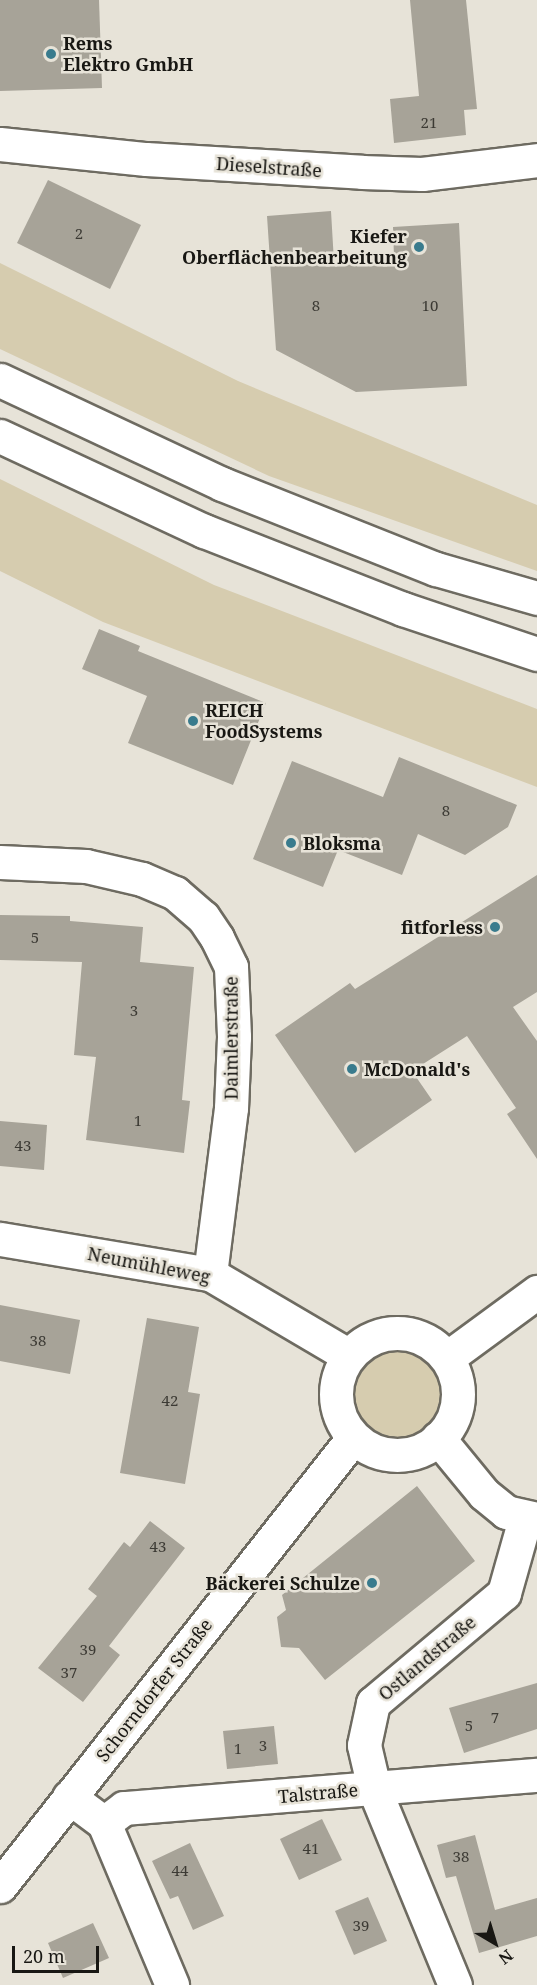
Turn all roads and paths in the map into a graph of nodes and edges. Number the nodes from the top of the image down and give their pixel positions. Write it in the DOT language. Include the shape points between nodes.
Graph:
graph roads {
  1 [pos="0,144"];
  2 [pos="537,160"];
  3 [pos="0,380"];
  4 [pos="0,436"];
  5 [pos="537,598"];
  6 [pos="537,654"];
  7 [pos="0,862"];
  8 [pos="0,1239"];
  9 [pos="210,1274"];
  10 [pos="537,1292"];
  11 [pos="349,1356"];
  12 [pos="447,1358"];
  13 [pos="353,1438"];
  14 [pos="438,1438"];
  15 [pos="531,1519"];
  16 [pos="537,1775"];
  17 [pos="374,1788"];
  18 [pos="69,1797"];
  19 [pos="104,1823"];
  20 [pos="0,1886"];
  21 [pos="172,1985"];
  22 [pos="455,1985"];
  1 -- 2 [label="main road, Dieselstraße" via="146,159 422,174"];
  3 -- 5 [label="main road" via="222,484 436,569"];
  4 -- 6 [label="main road" via="204,531 403,609"];
  7 -- 9 [label="main road, Daimlerstraße" via="86,866 142,879 175,893 203,917 217,939 231,968 234,1037 231,1108"];
  8 -- 9 [label="main road, Neumühleweg"];
  9 -- 11 [label="main road, Neumühleweg"];
  10 -- 12 [label="main road"];
  11 -- 12 [label="main road" via="378,1336 396,1333 430,1343"];
  11 -- 13 [label="main road" via="336,1389 343,1424"];
  12 -- 14 [label="main road" via="459,1392 456,1412"];
  13 -- 14 [label="main road" via="375,1452 402,1456 426,1448"];
  13 -- 18 [label="main road, Schorndorfer Straße"];
  14 -- 15 [label="main road, Ostlandstraße" via="484,1494 506,1512"];
  15 -- 17 [label="main road, Ostlandstraße" via="504,1593 373,1703 364,1745"];
  16 -- 17 [label="main road, Talstraße"];
  17 -- 19 [label="main road, Talstraße" via="124,1808"];
  17 -- 22 [label="main road, Ostlandstraße"];
  18 -- 19 [label="main road"];
  18 -- 20 [label="main road, Schorndorfer Straße"];
  19 -- 21 [label="main road"];
}
